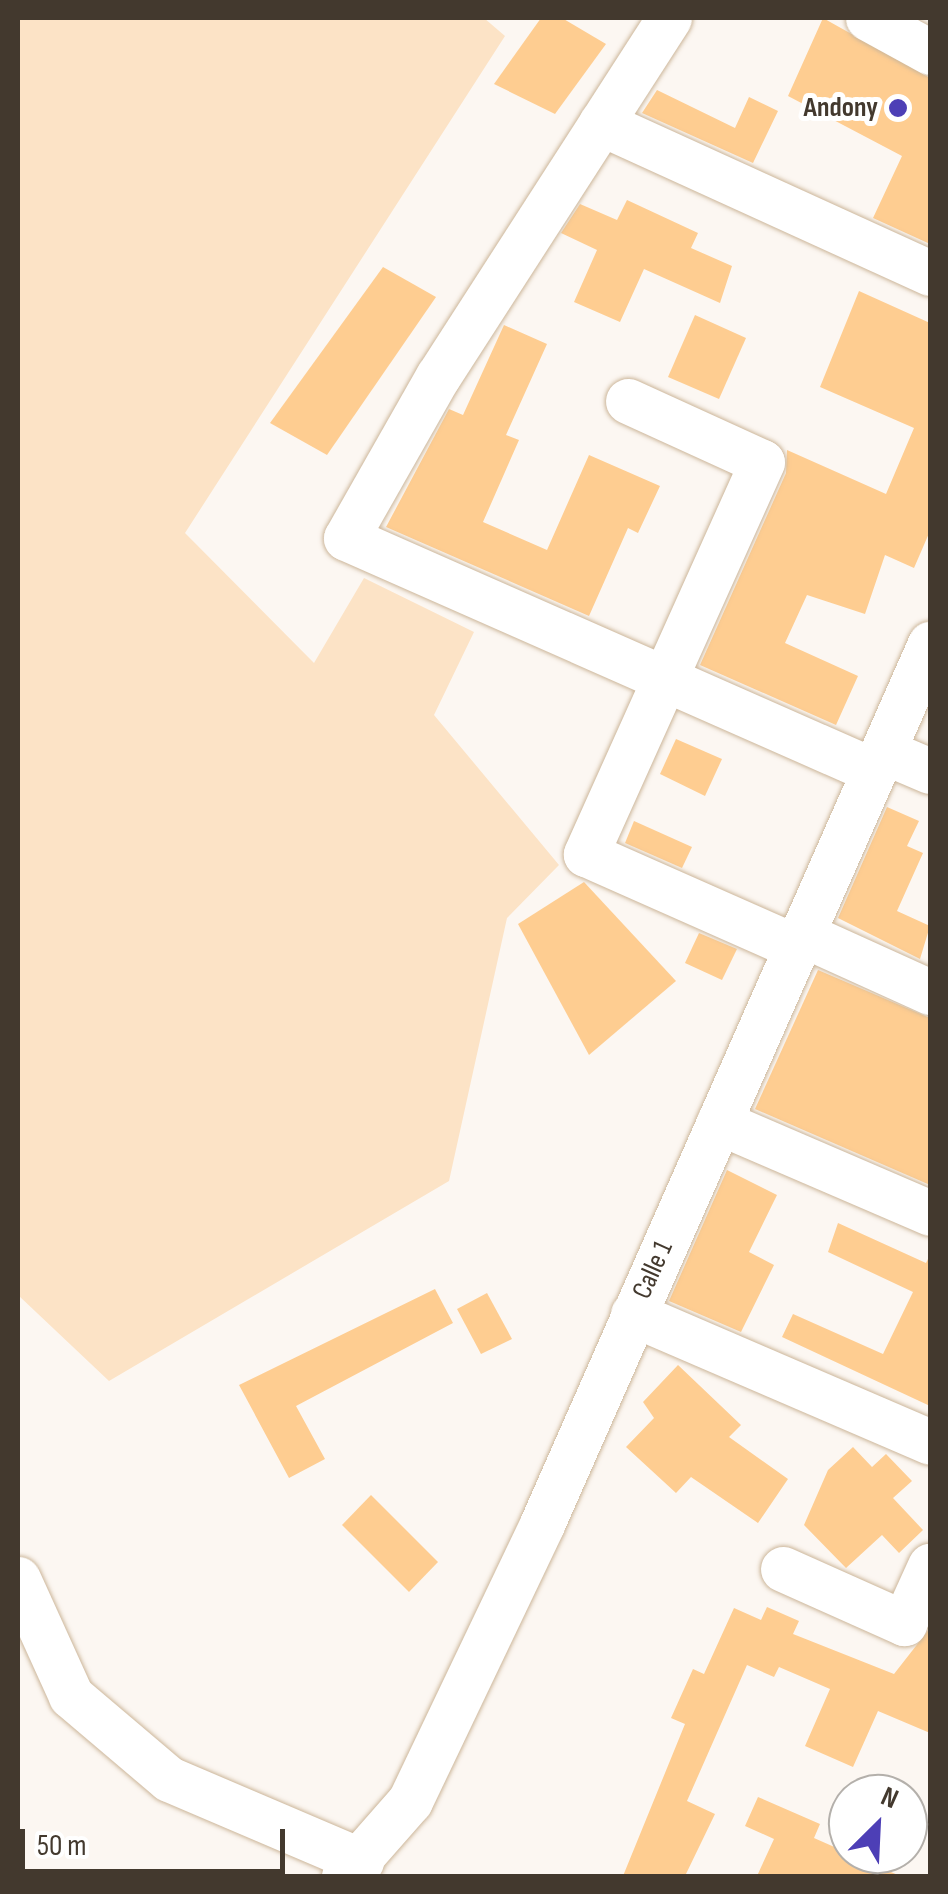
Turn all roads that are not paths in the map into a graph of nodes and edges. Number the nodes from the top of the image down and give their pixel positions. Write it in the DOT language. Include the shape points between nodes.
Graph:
graph roads {
  1 [pos="669,18"];
  2 [pos="868,18"];
  3 [pos="930,52"];
  4 [pos="601,123"];
  5 [pos="930,274"];
  6 [pos="628,400"];
  7 [pos="930,644"];
  8 [pos="666,680"];
  9 [pos="878,761"];
  10 [pos="930,771"];
  11 [pos="799,941"];
  12 [pos="930,992"];
  13 [pos="719,1122"];
  14 [pos="930,1213"];
  15 [pos="633,1314"];
  16 [pos="930,1442"];
  17 [pos="930,1566"];
  18 [pos="783,1569"];
  19 [pos="18,1579"];
  20 [pos="352,1869"];
  1 -- 4 [label="street"];
  2 -- 3 [label="street"];
  4 -- 5 [label="street"];
  4 -- 8 [label="street" via="346,538"];
  6 -- 8 [label="street" via="762,462"];
  7 -- 9 [label="street, Calle 1"];
  8 -- 9 [label="street"];
  8 -- 11 [label="street" via="586,854"];
  9 -- 10 [label="street"];
  9 -- 11 [label="street, Calle 1"];
  11 -- 12 [label="street"];
  11 -- 13 [label="street, Calle 1"];
  13 -- 14 [label="street"];
  13 -- 15 [label="street, Calle 1"];
  15 -- 16 [label="street"];
  15 -- 20 [label="street, Calle 1" via="410,1800"];
  17 -- 18 [label="street" via="904,1624"];
  19 -- 20 [label="street" via="71,1696 169,1780"];
}
